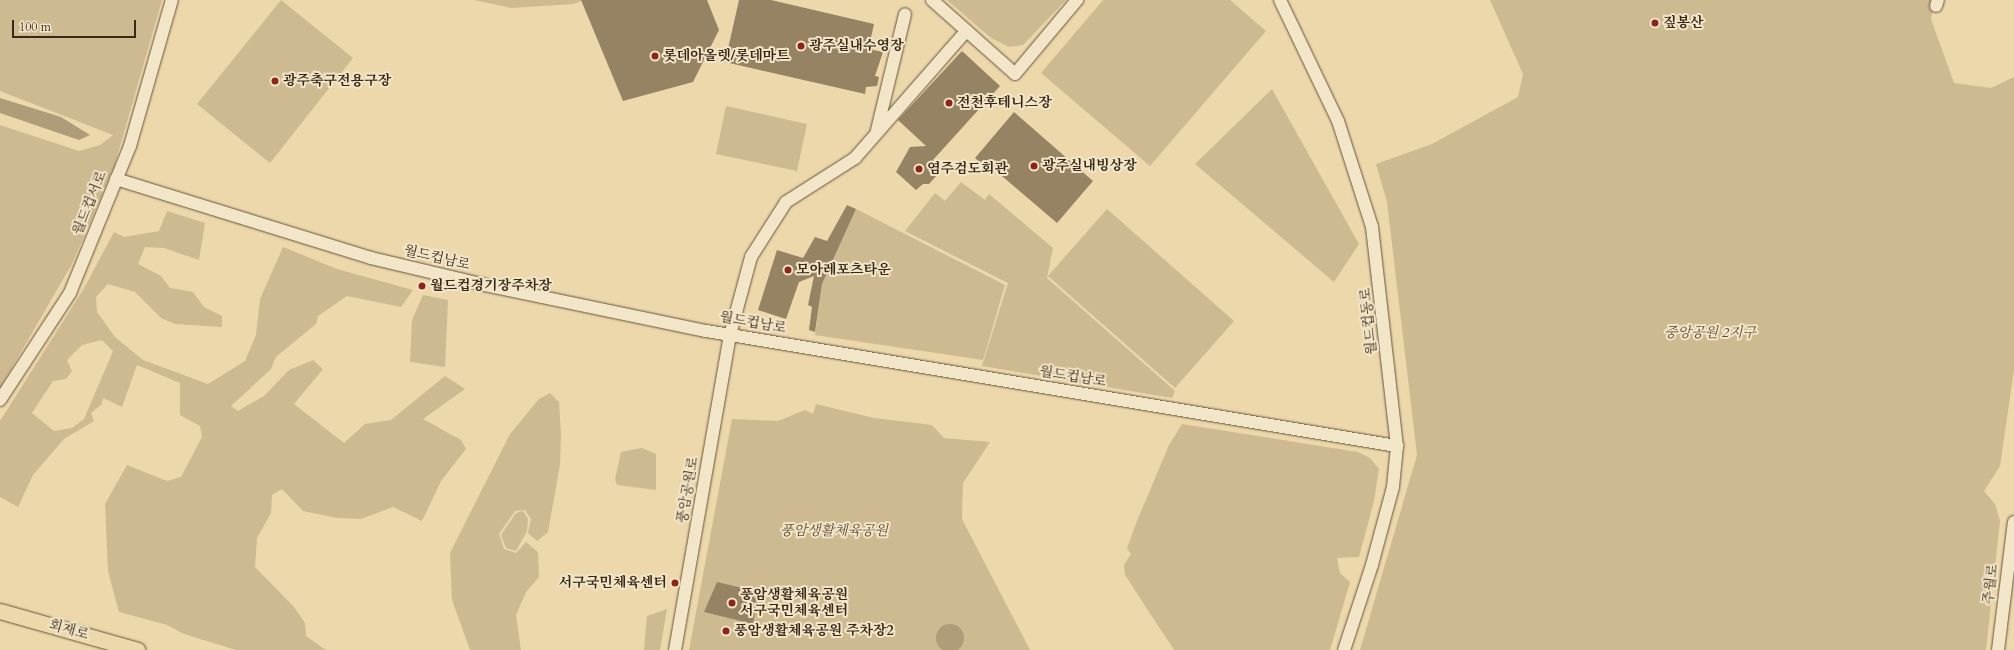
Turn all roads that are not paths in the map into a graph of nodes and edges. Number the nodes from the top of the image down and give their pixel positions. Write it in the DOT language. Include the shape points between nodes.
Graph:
graph roads {
  1 [pos="172,0"];
  2 [pos="932,0"];
  3 [pos="1077,0"];
  4 [pos="1280,0"];
  5 [pos="905,14"];
  6 [pos="966,31"];
  7 [pos="876,131"];
  8 [pos="116,179"];
  9 [pos="730,335"];
  10 [pos="0,400"];
  11 [pos="1397,446"];
  12 [pos="2014,522"];
  13 [pos="0,611"];
  14 [pos="138,650"];
  15 [pos="675,650"];
  16 [pos="1344,650"];
  17 [pos="1998,650"];
  1 -- 8 [label="street, 월드컵서로" via="130,146"];
  2 -- 6 [label="street"];
  3 -- 6 [label="street" via="1016,74"];
  4 -- 11 [label="street, 월드컵동로" via="1338,121 1372,227"];
  5 -- 7 [label="street"];
  6 -- 7 [label="street, 풍암공원로"];
  7 -- 9 [label="street, 풍암공원로" via="855,158 786,202 751,257"];
  8 -- 9 [label="street, 월드컵남로" via="371,258"];
  8 -- 10 [label="street, 월드컵서로" via="70,293"];
  9 -- 11 [label="street, 월드컵남로"];
  9 -- 15 [label="street, 풍암공원로"];
  11 -- 16 [label="street, 월드컵동로" via="1393,487 1372,565"];
  12 -- 17 [label="street, 주월로"];
  13 -- 14 [label="main road, 회재로"];
}
